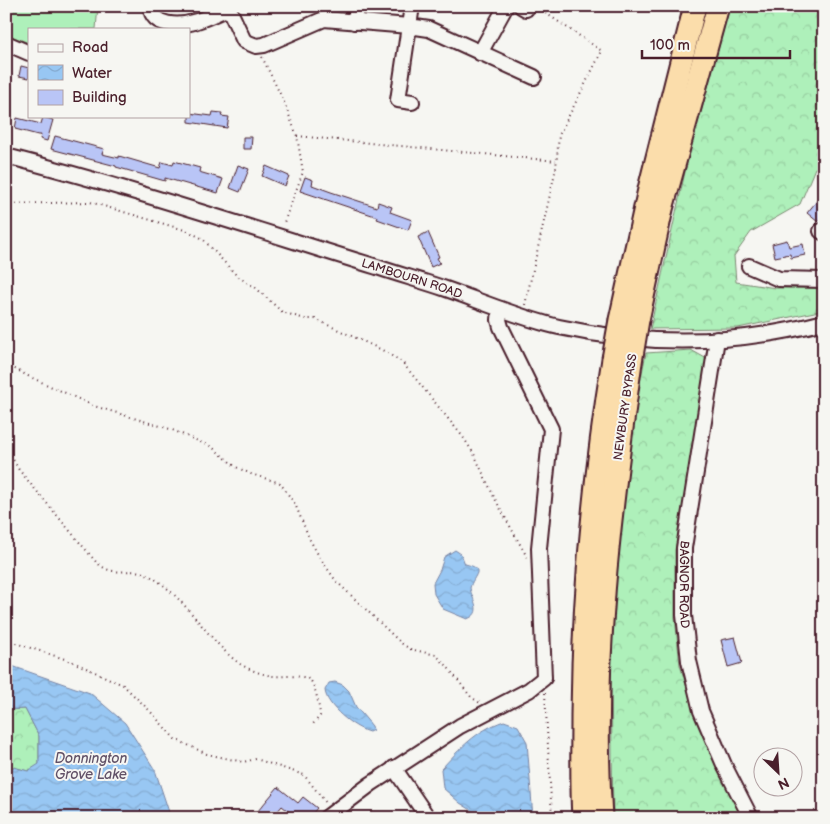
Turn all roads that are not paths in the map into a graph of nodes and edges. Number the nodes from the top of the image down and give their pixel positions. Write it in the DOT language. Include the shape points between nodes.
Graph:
graph roads {
  1 [pos="150,6"];
  2 [pos="357,6"];
  3 [pos="412,6"];
  4 [pos="506,6"];
  5 [pos="694,6"];
  6 [pos="718,6"];
  7 [pos="354,22"];
  8 [pos="408,26"];
  9 [pos="6,43"];
  10 [pos="480,52"];
  11 [pos="28,53"];
  12 [pos="534,77"];
  13 [pos="399,101"];
  14 [pos="6,156"];
  15 [pos="750,266"];
  16 [pos="824,280"];
  17 [pos="500,309"];
  18 [pos="629,320"];
  19 [pos="824,322"];
  20 [pos="717,340"];
  21 [pos="622,360"];
  22 [pos="394,768"];
  23 [pos="330,815"];
  24 [pos="428,818"];
  25 [pos="584,818"];
  26 [pos="601,818"];
  27 [pos="750,818"];
  1 -- 7 [label="street" via="153,19 161,23 184,24 226,9 230,11 244,41 256,46 324,19"];
  2 -- 7 [label="street"];
  3 -- 8 [label="street"];
  4 -- 10 [label="street"];
  5 -- 18 [label="highway, NEWBURY BYPASS" via="650,185"];
  6 -- 18 [label="highway, NEWBURY BYPASS"];
  7 -- 8 [label="street"];
  8 -- 10 [label="street" via="428,29"];
  8 -- 13 [label="street"];
  9 -- 11 [label="street"];
  10 -- 12 [label="street"];
  14 -- 17 [label="street, LAMBOURN ROAD" via="80,175 446,289"];
  15 -- 16 [label="street" via="779,279"];
  17 -- 20 [label="street, LAMBOURN ROAD" via="593,334 663,340"];
  17 -- 22 [label="street" via="501,327 551,429 539,548 544,678 529,690 460,726"];
  18 -- 21 [label="highway, NEWBURY BYPASS, bridge"];
  19 -- 20 [label="street, LAMBOURN ROAD" via="796,330"];
  20 -- 27 [label="street, BAGNOR ROAD" via="684,548 684,615 689,661 701,711"];
  21 -- 25 [label="highway, NEWBURY BYPASS" via="596,481 586,600 582,707"];
  21 -- 26 [label="highway, NEWBURY BYPASS" via="606,561 600,692"];
  22 -- 23 [label="street"];
  22 -- 24 [label="street"];
}
